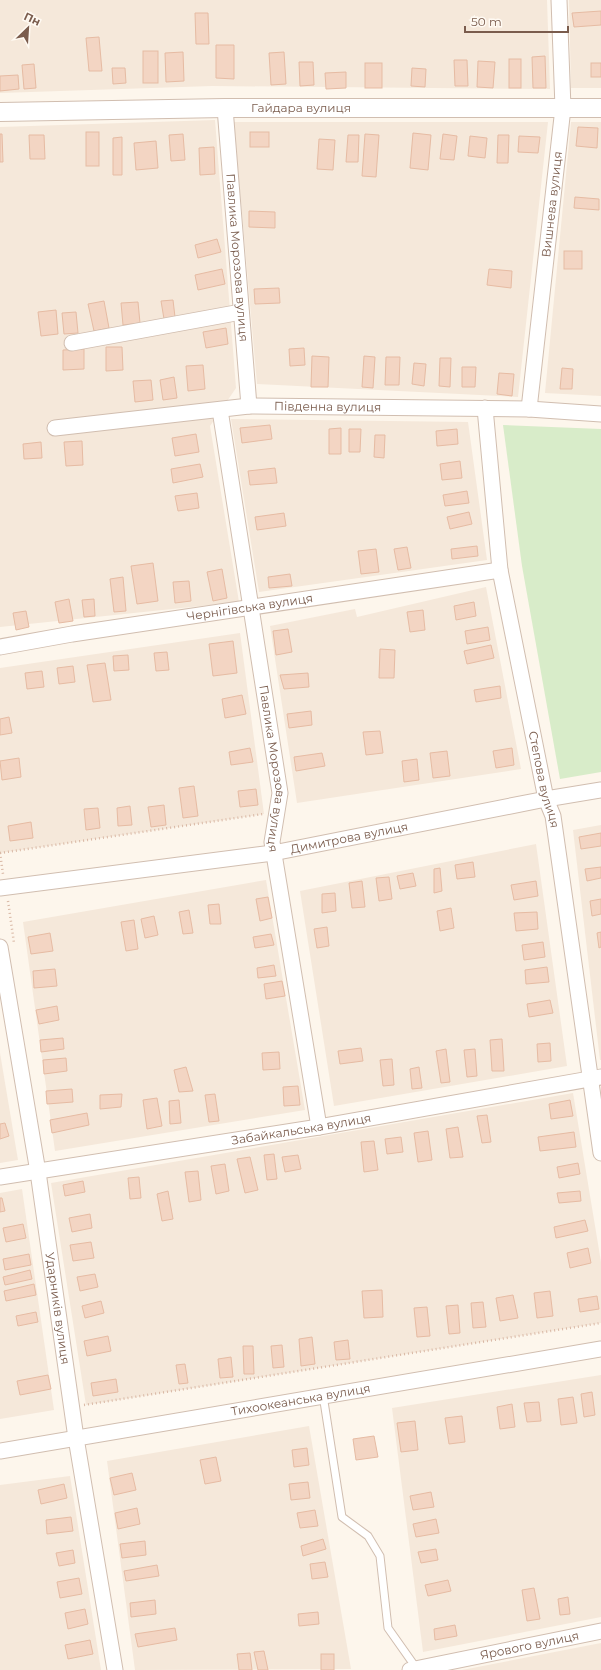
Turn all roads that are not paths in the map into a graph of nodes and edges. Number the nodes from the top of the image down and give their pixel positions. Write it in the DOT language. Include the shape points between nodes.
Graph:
graph roads {
  1 [pos="559,0"];
  2 [pos="225,108"];
  3 [pos="563,108"];
  4 [pos="601,108"];
  5 [pos="0,112"];
  6 [pos="241,312"];
  7 [pos="72,343"];
  8 [pos="249,406"];
  9 [pos="485,408"];
  10 [pos="529,409"];
  11 [pos="220,410"];
  12 [pos="601,414"];
  13 [pos="55,428"];
  14 [pos="500,570"];
  15 [pos="250,608"];
  16 [pos="0,647"];
  17 [pos="601,790"];
  18 [pos="546,798"];
  19 [pos="273,853"];
  20 [pos="3,887"];
  21 [pos="0,947"];
  22 [pos="595,1078"];
  23 [pos="319,1127"];
  24 [pos="601,1152"];
  25 [pos="38,1172"];
  26 [pos="0,1177"];
  27 [pos="601,1349"];
  28 [pos="323,1395"];
  29 [pos="76,1438"];
  30 [pos="0,1452"];
  31 [pos="601,1631"];
  32 [pos="115,1670"];
  33 [pos="415,1670"];
  1 -- 3 [label="street, Вишнева вулиця"];
  2 -- 3 [label="street, Гайдара вулиця"];
  2 -- 5 [label="street, Гайдара вулиця"];
  2 -- 6 [label="street, Павлика Морозова вулиця"];
  3 -- 4 [label="street, Гайдара вулиця"];
  3 -- 10 [label="street, Вишнева вулиця"];
  6 -- 7 [label="street"];
  6 -- 8 [label="street, Павлика Морозова вулиця"];
  8 -- 9 [label="street, Південна вулиця"];
  8 -- 11 [label="street, Південна вулиця"];
  9 -- 10 [label="street, Південна вулиця"];
  9 -- 14 [label="street, Степова вулиця"];
  10 -- 12 [label="street, Південна вулиця"];
  11 -- 13 [label="street, Південна вулиця"];
  11 -- 15 [label="street, Павлика Морозова вулиця"];
  14 -- 15 [label="street, Чернігівська вулиця"];
  14 -- 18 [label="street, Степова вулиця"];
  15 -- 16 [label="street, Чернігівська вулиця"];
  15 -- 19 [label="street, Павлика Морозова вулиця" via="280,793 272,842"];
  17 -- 18 [label="street, Димитрова вулиця"];
  18 -- 19 [label="street, Димитрова вулиця"];
  18 -- 22 [label="street, Степова вулиця" via="553,816"];
  19 -- 20 [label="street, Димитрова вулиця"];
  19 -- 23 [label="street, Павлика Морозова вулиця"];
  21 -- 25 [label="street, Ударників вулиця"];
  22 -- 23 [label="street, Забайкальська вулиця"];
  22 -- 24 [label="street, Степова вулиця"];
  23 -- 25 [label="street, Забайкальська вулиця"];
  25 -- 26 [label="street, Забайкальська вулиця"];
  25 -- 29 [label="street, Ударників вулиця"];
  27 -- 28 [label="street, Тихоокеанська вулиця"];
  28 -- 29 [label="street, Тихоокеанська вулиця"];
  28 -- 33 [label="lane" via="342,1517 368,1536 380,1556 388,1628"];
  29 -- 30 [label="street, Тихоокеанська вулиця"];
  29 -- 32 [label="street, Ударників вулиця"];
  31 -- 33 [label="street, Ярового вулиця"];
}
